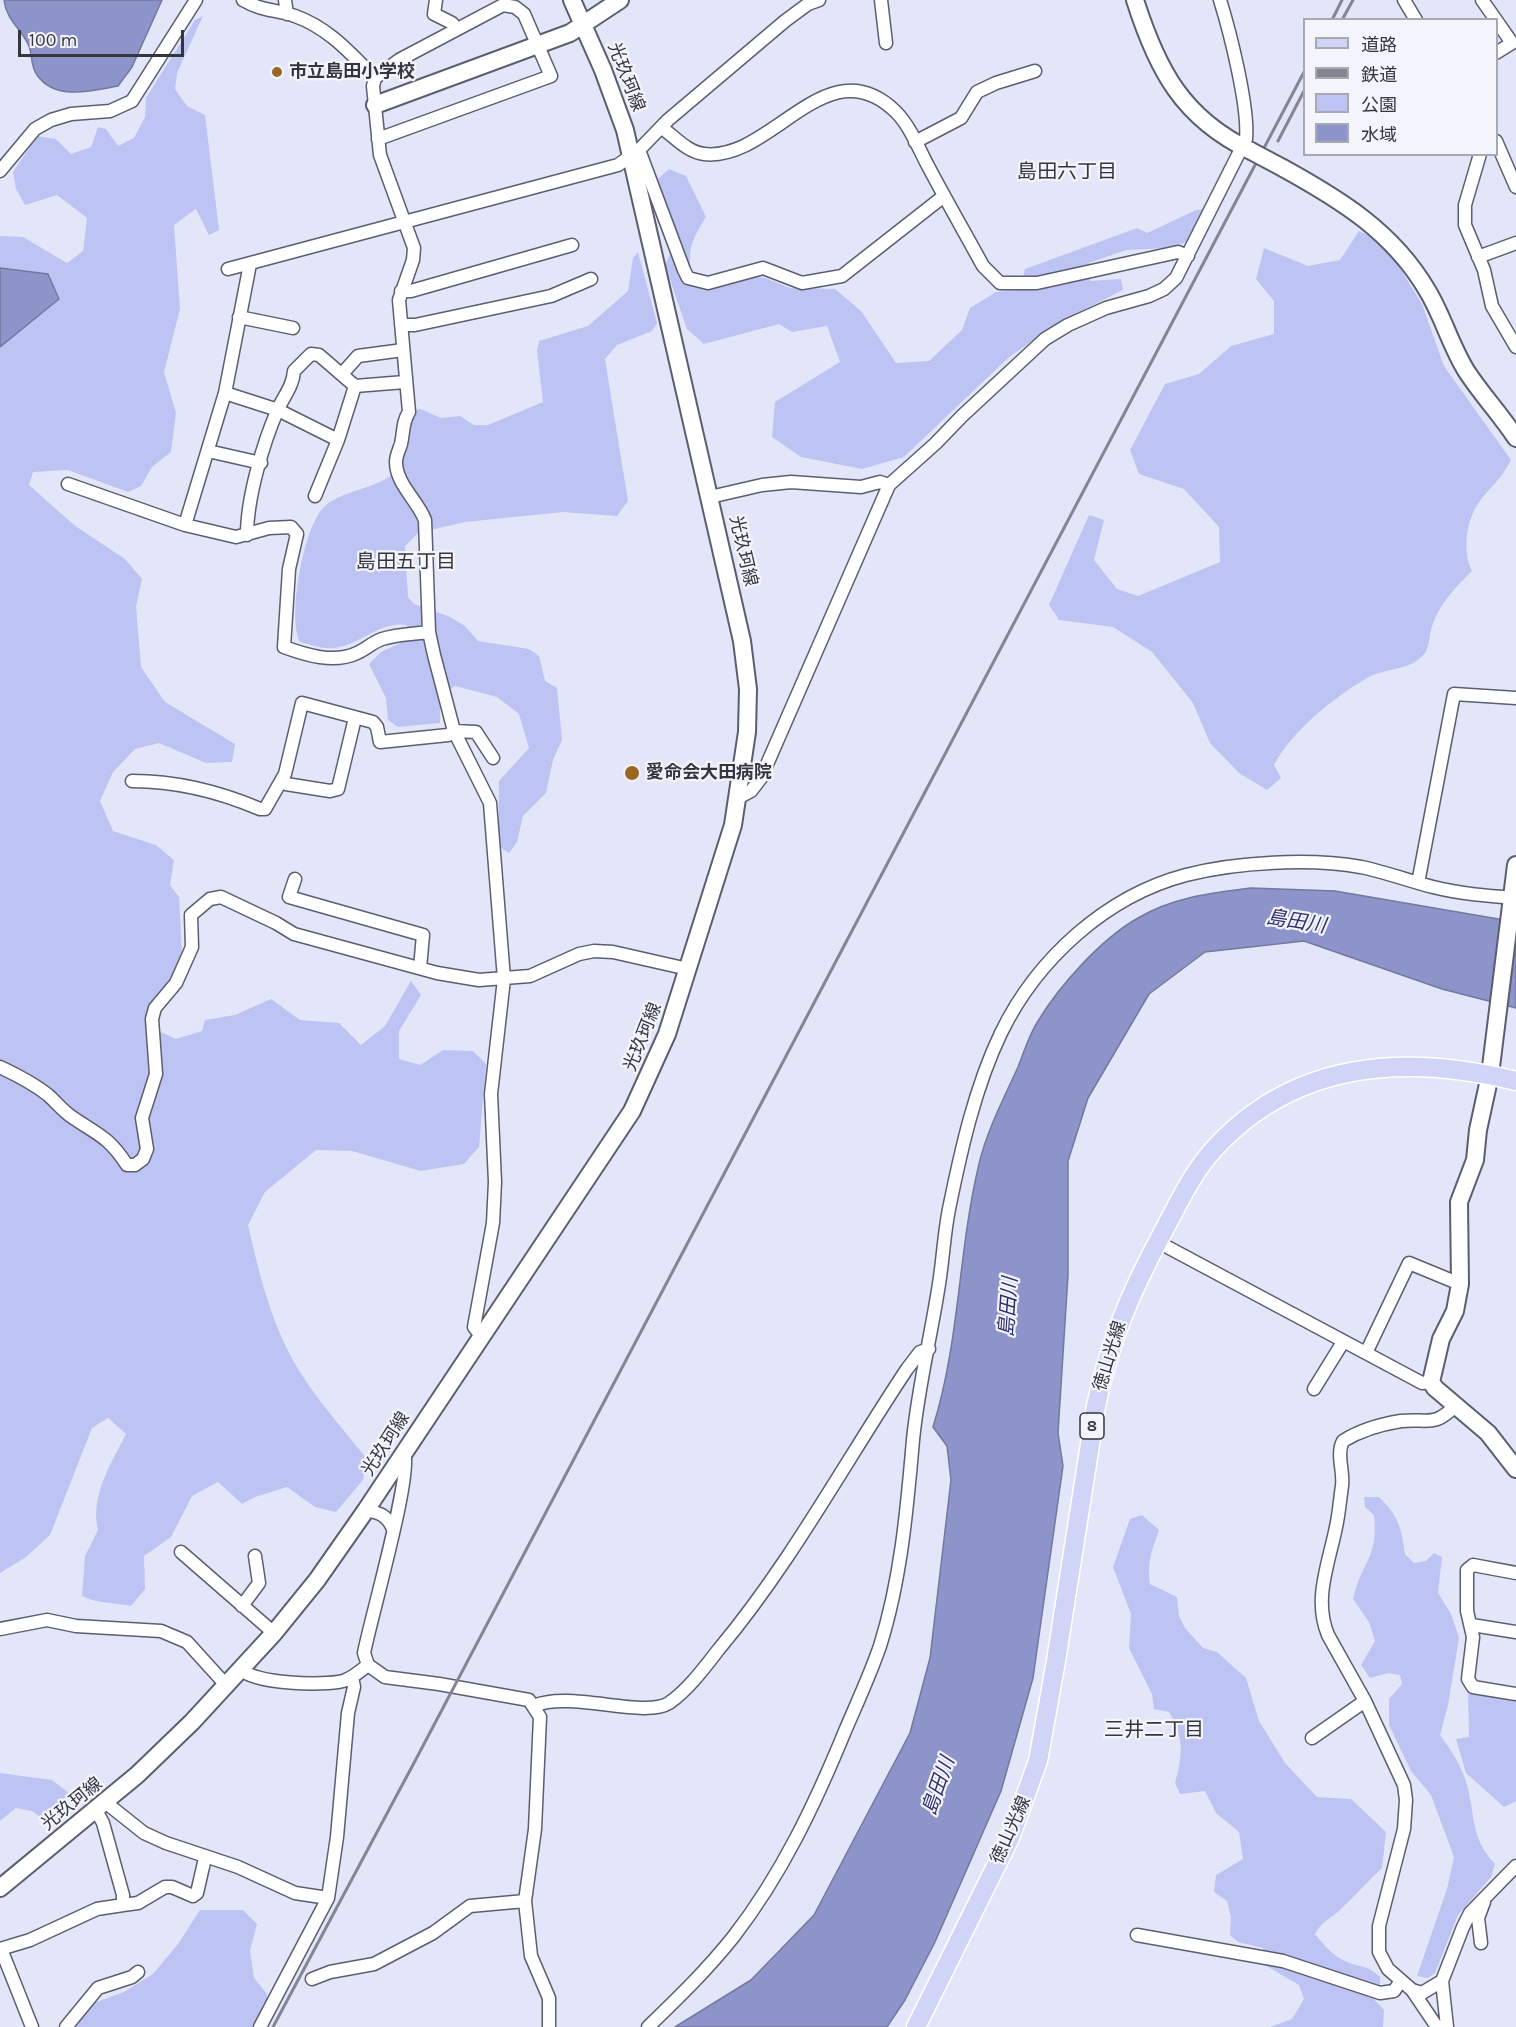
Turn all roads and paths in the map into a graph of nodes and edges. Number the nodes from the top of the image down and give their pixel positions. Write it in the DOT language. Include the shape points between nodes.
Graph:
graph roads {
  1 [pos="196,0"];
  2 [pos="243,0"];
  3 [pos="285,0"];
  4 [pos="436,0"];
  5 [pos="572,0"];
  6 [pos="620,0"];
  7 [pos="819,0"];
  8 [pos="881,0"];
  9 [pos="1135,0"];
  10 [pos="1220,0"];
  11 [pos="1404,0"];
  12 [pos="1482,0"];
  13 [pos="287,14"];
  14 [pos="1415,18"];
  15 [pos="1495,18"];
  16 [pos="1498,23"];
  17 [pos="585,26"];
  18 [pos="456,28"];
  19 [pos="886,43"];
  20 [pos="538,46"];
  21 [pos="1498,52"];
  22 [pos="1035,71"];
  23 [pos="375,78"];
  24 [pos="375,105"];
  25 [pos="662,128"];
  26 [pos="378,140"];
  27 [pos="915,142"];
  28 [pos="1498,143"];
  29 [pos="1247,149"];
  30 [pos="635,153"];
  31 [pos="1479,156"];
  32 [pos="0,171"];
  33 [pos="1516,187"];
  34 [pos="944,196"];
  35 [pos="406,221"];
  36 [pos="1516,243"];
  37 [pos="572,245"];
  38 [pos="1188,256"];
  39 [pos="1479,257"];
  40 [pos="250,264"];
  41 [pos="228,269"];
  42 [pos="591,279"];
  43 [pos="401,291"];
  44 [pos="239,317"];
  45 [pos="401,325"];
  46 [pos="293,328"];
  47 [pos="1516,347"];
  48 [pos="403,350"];
  49 [pos="342,374"];
  50 [pos="405,381"];
  51 [pos="355,386"];
  52 [pos="225,393"];
  53 [pos="278,410"];
  54 [pos="1516,438"];
  55 [pos="338,440"];
  56 [pos="208,451"];
  57 [pos="261,463"];
  58 [pos="69,484"];
  59 [pos="889,485"];
  60 [pos="315,496"];
  61 [pos="710,496"];
  62 [pos="185,525"];
  63 [pos="247,535"];
  64 [pos="429,632"];
  65 [pos="1516,698"];
  66 [pos="355,718"];
  67 [pos="454,731"];
  68 [pos="493,758"];
  69 [pos="132,781"];
  70 [pos="282,781"];
  71 [pos="738,798"];
  72 [pos="1516,865"];
  73 [pos="295,879"];
  74 [pos="1418,883"];
  75 [pos="1513,901"];
  76 [pos="420,968"];
  77 [pos="688,969"];
  78 [pos="504,979"];
  79 [pos="0,1067"];
  80 [pos="1490,1069"];
  81 [pos="1516,1081"];
  82 [pos="1158,1242"];
  83 [pos="1460,1284"];
  84 [pos="482,1337"];
  85 [pos="1343,1342"];
  86 [pos="929,1349"];
  87 [pos="1366,1353"];
  88 [pos="1431,1382"];
  89 [pos="1314,1389"];
  90 [pos="1456,1405"];
  91 [pos="404,1453"];
  92 [pos="1516,1469"];
  93 [pos="366,1510"];
  94 [pos="393,1529"];
  95 [pos="181,1552"];
  96 [pos="255,1556"];
  97 [pos="1516,1573"];
  98 [pos="242,1606"];
  99 [pos="1472,1625"];
  100 [pos="0,1629"];
  101 [pos="1516,1632"];
  102 [pos="274,1633"];
  103 [pos="368,1665"];
  104 [pos="241,1669"];
  105 [pos="352,1677"];
  106 [pos="226,1685"];
  107 [pos="1516,1694"];
  108 [pos="1365,1701"];
  109 [pos="534,1706"];
  110 [pos="1312,1738"];
  111 [pos="101,1806"];
  112 [pos="205,1858"];
  113 [pos="1516,1866"];
  114 [pos="0,1888"];
  115 [pos="328,1898"];
  116 [pos="1483,1898"];
  117 [pos="525,1901"];
  118 [pos="123,1905"];
  119 [pos="1137,1935"];
  120 [pos="1481,1943"];
  121 [pos="1,1949"];
  122 [pos="138,1972"];
  123 [pos="312,1979"];
  124 [pos="1442,1981"];
  125 [pos="1400,1982"];
  126 [pos="1412,1990"];
  127 [pos="32,2027"];
  128 [pos="66,2027"];
  129 [pos="260,2027"];
  130 [pos="549,2027"];
  131 [pos="648,2027"];
  132 [pos="916,2027"];
  133 [pos="1437,2027"];
  134 [pos="1447,2027"];
  1 -- 32 [label="street" via="132,102 110,111 51,120 35,129"];
  2 -- 13 [label="street" via="259,9"];
  3 -- 13 [label="street"];
  4 -- 18 [label="street" via="434,14"];
  5 -- 17 [label="main road, 光玖珂線"];
  6 -- 17 [label="main road"];
  7 -- 25 [label="street" via="785,21"];
  8 -- 19 [label="street"];
  9 -- 29 [label="main road" via="1152,51 1169,84 1206,124"];
  10 -- 29 [label="street" via="1230,35"];
  11 -- 14 [label="street"];
  12 -- 15 [label="street"];
  13 -- 23 [label="street" via="328,32"];
  16 -- 21 [label="street" via="1512,43"];
  17 -- 20 [label="main road"];
  17 -- 30 [label="main road, 光玖珂線"];
  18 -- 20 [label="street" via="503,5 515,7 524,14"];
  18 -- 23 [label="street"];
  20 -- 24 [label="main road"];
  20 -- 26 [label="street" via="550,76"];
  22 -- 27 [label="street" via="977,92 961,118"];
  23 -- 24 [label="street"];
  24 -- 26 [label="street"];
  25 -- 27 [label="street" via="702,154 722,154 817,100 851,90 869,93 885,102"];
  25 -- 30 [label="street"];
  26 -- 35 [label="street" via="380,155"];
  27 -- 34 [label="street"];
  28 -- 33 [label="street"];
  29 -- 38 [label="street"];
  29 -- 54 [label="main road, bridge" via="1353,208 1392,243 1429,292 1467,372"];
  30 -- 34 [label="street" via="684,270 695,282 708,283 762,268 802,283 842,276"];
  30 -- 35 [label="street" via="618,165"];
  30 -- 61 [label="main road, 光玖珂線"];
  31 -- 39 [label="street" via="1465,205 1465,225"];
  34 -- 38 [label="street" via="983,266 1000,283 1037,283 1178,252"];
  35 -- 40 [label="street"];
  35 -- 43 [label="street" via="414,248"];
  36 -- 39 [label="street"];
  37 -- 43 [label="street"];
  38 -- 59 [label="street" via="1176,278 1164,289 1106,308 1045,339"];
  39 -- 47 [label="street" via="1492,306"];
  40 -- 41 [label="street"];
  40 -- 44 [label="street"];
  42 -- 45 [label="street" via="551,296"];
  43 -- 45 [label="street"];
  44 -- 46 [label="street"];
  44 -- 52 [label="street"];
  45 -- 48 [label="street"];
  48 -- 49 [label="street" via="358,357"];
  48 -- 50 [label="street"];
  49 -- 51 [label="street"];
  49 -- 53 [label="street" via="319,355 311,354 294,371"];
  50 -- 51 [label="street"];
  50 -- 64 [label="street" via="409,412 403,421 396,460 402,483 425,520"];
  51 -- 55 [label="street"];
  52 -- 53 [label="street"];
  52 -- 56 [label="street"];
  53 -- 55 [label="street"];
  53 -- 57 [label="street"];
  55 -- 60 [label="street"];
  56 -- 57 [label="street"];
  56 -- 62 [label="street"];
  57 -- 63 [label="street" via="247,516"];
  58 -- 62 [label="street"];
  59 -- 61 [label="street" via="880,482 861,488 791,482"];
  59 -- 71 [label="street" via="761,778"];
  61 -- 71 [label="main road, 光玖珂線" via="740,631 748,689"];
  62 -- 63 [label="street" via="237,537"];
  63 -- 64 [label="street" via="291,527 297,534 289,569 284,647 310,657 334,657 356,654 381,639"];
  64 -- 67 [label="street"];
  65 -- 74 [label="street" via="1454,694"];
  66 -- 67 [label="street" via="373,722 380,742 448,735"];
  66 -- 70 [label="street" via="338,789 330,791"];
  66 -- 70 [label="street" via="302,703"];
  67 -- 68 [label="street" via="476,732"];
  67 -- 78 [label="street" via="490,803"];
  69 -- 70 [label="street" via="154,781 227,795 260,809 266,809"];
  71 -- 77 [label="main road, 光玖珂線"];
  72 -- 75 [label="main road"];
  73 -- 76 [label="street" via="289,897 423,935"];
  74 -- 75 [label="street"];
  74 -- 86 [label="street" via="1380,871 1329,864 1225,868 1144,890 1113,906 1083,929 1053,958 1023,996 1001,1034 976,1101 948,1212"];
  75 -- 80 [label="main road"];
  76 -- 78 [label="street" via="479,980"];
  76 -- 79 [label="street" via="294,934 220,897 210,899 191,915 192,947 176,982 155,1008 152,1019 156,1074 142,1118 147,1149 135,1165 127,1165 114,1145 70,1117 47,1094"];
  77 -- 78 [label="street" via="594,951 530,976"];
  77 -- 84 [label="main road, 光玖珂線" via="656,1063 632,1111"];
  78 -- 84 [label="street" via="491,1094 493,1223 474,1327"];
  80 -- 81 [label="main road, 徳山光線 / 8"];
  80 -- 82 [label="main road, 徳山光線 / 8" via="1381,1066 1345,1071 1270,1102 1214,1149 1192,1177"];
  80 -- 83 [label="main road" via="1475,1160 1458,1202"];
  82 -- 85 [label="street"];
  82 -- 132 [label="main road, 徳山光線 / 8" via="1128,1299 1106,1358 1046,1721 1029,1790 1010,1838"];
  83 -- 87 [label="street" via="1409,1263"];
  83 -- 88 [label="main road"];
  84 -- 91 [label="main road, 光玖珂線"];
  85 -- 87 [label="street"];
  85 -- 89 [label="street"];
  86 -- 109 [label="street" via="920,1352 907,1369 753,1609 699,1674 669,1703 624,1706 548,1700"];
  86 -- 131 [label="street" via="913,1440 905,1530 891,1604 867,1680 820,1791 781,1866 711,1964"];
  87 -- 88 [label="street" via="1422,1383"];
  88 -- 90 [label="main road"];
  90 -- 92 [label="main road" via="1488,1433"];
  90 -- 108 [label="street" via="1431,1422 1394,1422 1351,1436 1339,1448 1342,1482 1337,1526 1322,1590 1322,1610 1328,1635"];
  91 -- 93 [label="main road, 光玖珂線"];
  91 -- 94 [label="street" via="408,1460"];
  93 -- 94 [label="street" via="379,1512"];
  93 -- 102 [label="main road, 光玖珂線"];
  94 -- 103 [label="street" via="364,1653"];
  95 -- 98 [label="street"];
  96 -- 98 [label="street" via="259,1583"];
  97 -- 99 [label="street" via="1473,1565 1467,1570 1467,1611"];
  98 -- 102 [label="street"];
  99 -- 101 [label="street"];
  99 -- 107 [label="street" via="1468,1679 1473,1687"];
  100 -- 106 [label="street" via="46,1620 76,1626 161,1631 187,1642"];
  102 -- 104 [label="main road, 光玖珂線"];
  103 -- 105 [label="street"];
  103 -- 109 [label="street" via="385,1677 529,1700"];
  104 -- 105 [label="street" via="256,1678 325,1684"];
  104 -- 106 [label="main road, 光玖珂線"];
  105 -- 115 [label="street" via="338,1837"];
  106 -- 111 [label="main road, 光玖珂線"];
  108 -- 110 [label="street"];
  108 -- 125 [label="street" via="1404,1785 1406,1800 1404,1829 1379,1926 1379,1952"];
  109 -- 117 [label="street" via="540,1717 538,1770"];
  111 -- 112 [label="street" via="144,1833"];
  111 -- 114 [label="main road, 光玖珂線"];
  111 -- 118 [label="street"];
  112 -- 115 [label="street" via="295,1893"];
  112 -- 118 [label="street" via="193,1896 165,1887 138,1903"];
  113 -- 116 [label="street"];
  115 -- 129 [label="street"];
  116 -- 120 [label="street" via="1485,1903 1478,1918"];
  116 -- 124 [label="street" via="1470,1914"];
  117 -- 123 [label="street" via="470,1906 433,1933 374,1965"];
  117 -- 130 [label="street" via="531,1956 549,1998"];
  118 -- 121 [label="street" via="97,1909"];
  119 -- 125 [label="street" via="1283,1961 1380,1993 1394,1991"];
  121 -- 127 [label="street"];
  122 -- 128 [label="street" via="98,1988"];
  124 -- 126 [label="street" via="1422,1993"];
  124 -- 134 [label="street"];
  125 -- 126 [label="street"];
  126 -- 133 [label="street"];
}
